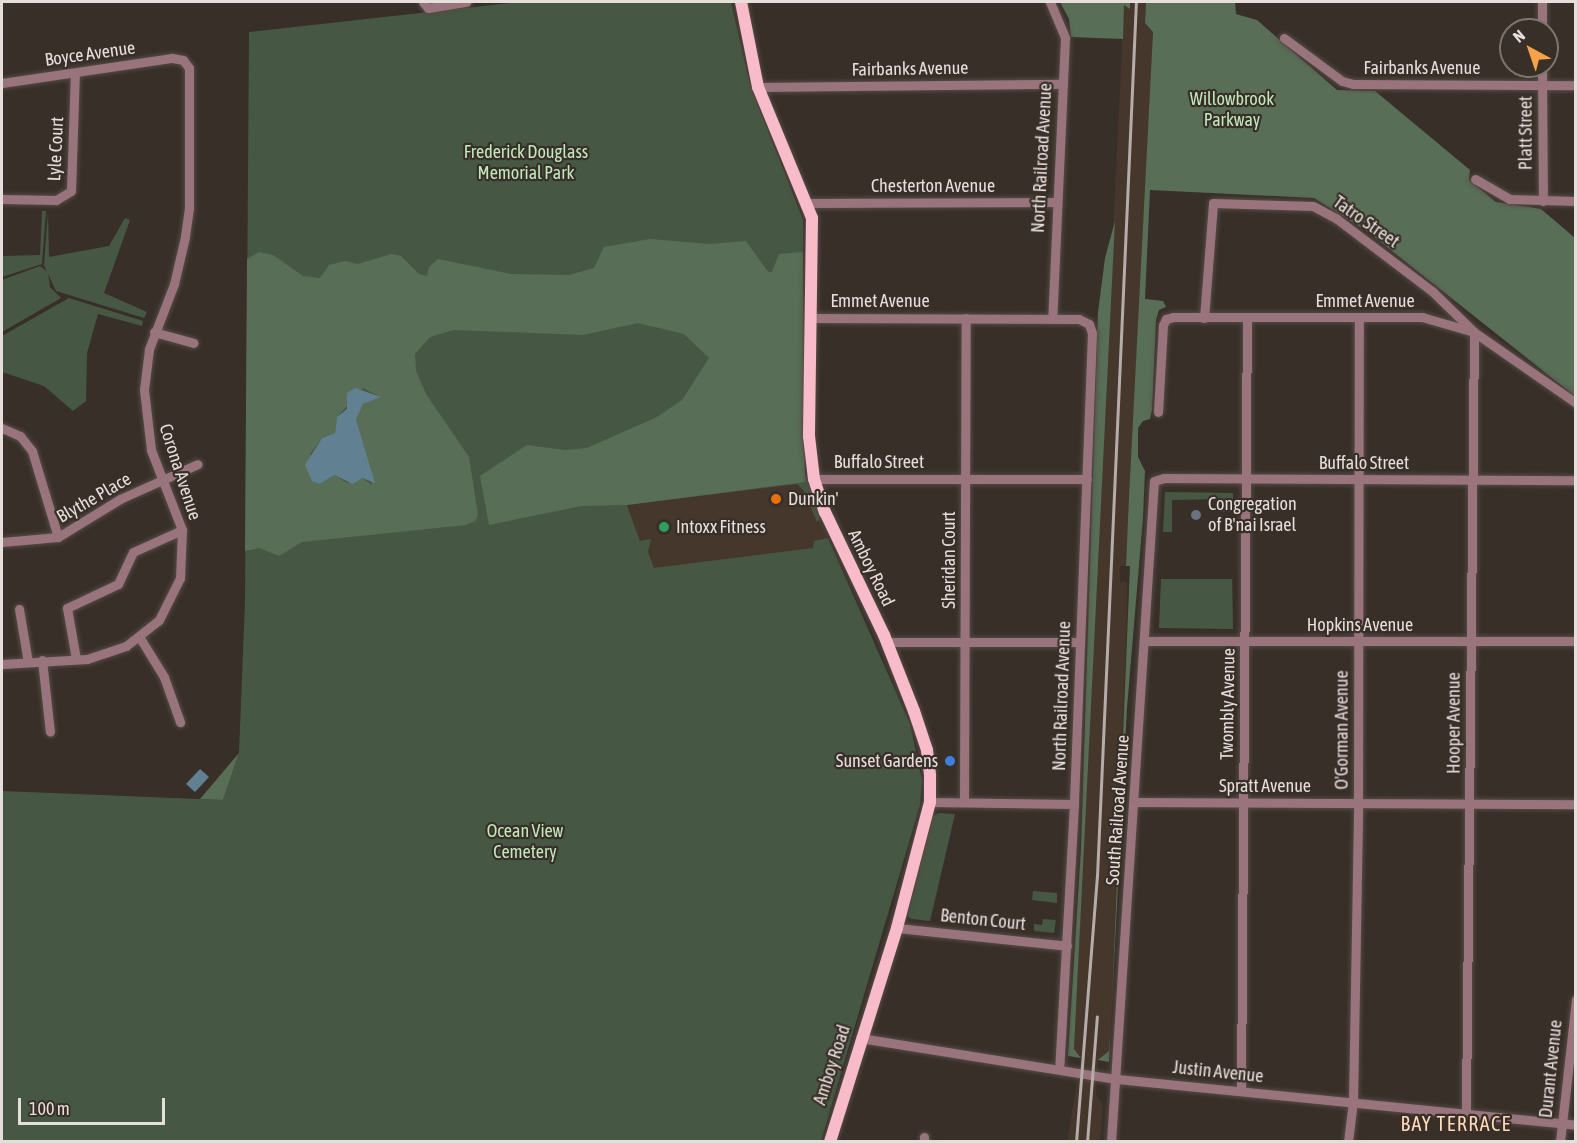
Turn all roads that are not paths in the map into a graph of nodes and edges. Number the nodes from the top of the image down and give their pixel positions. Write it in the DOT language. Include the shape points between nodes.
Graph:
graph roads {
  1 [pos="423,2"];
  2 [pos="467,2"];
  3 [pos="741,2"];
  4 [pos="1050,2"];
  5 [pos="1542,2"];
  6 [pos="1542,18"];
  7 [pos="1284,38"];
  8 [pos="183,60"];
  9 [pos="75,73"];
  10 [pos="1542,78"];
  11 [pos="2,83"];
  12 [pos="1062,84"];
  13 [pos="1542,85"];
  14 [pos="1575,85"];
  15 [pos="758,87"];
  16 [pos="1475,179"];
  17 [pos="2,199"];
  18 [pos="1543,201"];
  19 [pos="1575,201"];
  20 [pos="1057,202"];
  21 [pos="809,203"];
  22 [pos="813,318"];
  23 [pos="966,318"];
  24 [pos="1204,318"];
  25 [pos="1247,318"];
  26 [pos="1359,318"];
  27 [pos="1052,319"];
  28 [pos="1089,324"];
  29 [pos="154,332"];
  30 [pos="1474,332"];
  31 [pos="194,343"];
  32 [pos="1575,403"];
  33 [pos="1158,412"];
  34 [pos="2,428"];
  35 [pos="198,464"];
  36 [pos="814,479"];
  37 [pos="965,479"];
  38 [pos="1087,479"];
  39 [pos="162,480"];
  40 [pos="1247,480"];
  41 [pos="1359,480"];
  42 [pos="1471,480"];
  43 [pos="1575,480"];
  44 [pos="1154,481"];
  45 [pos="182,530"];
  46 [pos="58,537"];
  47 [pos="2,542"];
  48 [pos="19,609"];
  49 [pos="140,638"];
  50 [pos="964,641"];
  51 [pos="1144,641"];
  52 [pos="1245,641"];
  53 [pos="1575,641"];
  54 [pos="887,642"];
  55 [pos="1080,642"];
  56 [pos="1358,642"];
  57 [pos="1471,642"];
  58 [pos="76,659"];
  59 [pos="42,660"];
  60 [pos="28,662"];
  61 [pos="2,664"];
  62 [pos="180,722"];
  63 [pos="50,732"];
  64 [pos="930,802"];
  65 [pos="964,802"];
  66 [pos="1135,802"];
  67 [pos="1244,803"];
  68 [pos="1358,803"];
  69 [pos="1074,804"];
  70 [pos="1471,804"];
  71 [pos="1575,804"];
  72 [pos="897,928"];
  73 [pos="1067,945"];
  74 [pos="1575,1000"];
  75 [pos="860,1038"];
  76 [pos="1059,1070"];
  77 [pos="1117,1079"];
  78 [pos="1241,1091"];
  79 [pos="1353,1102"];
  80 [pos="1466,1114"];
  81 [pos="1562,1124"];
  82 [pos="1575,1125"];
  83 [pos="830,1142"];
  84 [pos="1111,1142"];
  85 [pos="1348,1142"];
  86 [pos="1560,1142"];
  1 -- 2 [label="street" via="428,8"];
  3 -- 15 [label="main road, Amboy Road"];
  4 -- 12 [label="street, North Railroad Avenue" via="1064,31"];
  5 -- 6 [label="street"];
  7 -- 13 [label="street, Fairbanks Avenue" via="1342,81"];
  8 -- 9 [label="street, Boyce Avenue" via="172,58"];
  8 -- 29 [label="street, Corona Avenue" via="189,68 189,208 180,262"];
  9 -- 11 [label="street, Boyce Avenue"];
  9 -- 17 [label="street, Lyle Court" via="71,191 56,200"];
  10 -- 13 [label="street, Platt Street"];
  12 -- 15 [label="street, Fairbanks Avenue"];
  12 -- 20 [label="street, North Railroad Avenue"];
  13 -- 14 [label="street, Fairbanks Avenue"];
  13 -- 18 [label="street, Platt Street"];
  15 -- 21 [label="main road, Amboy Road"];
  16 -- 18 [label="street" via="1500,197"];
  18 -- 19 [label="street"];
  20 -- 21 [label="street, Chesterton Avenue"];
  20 -- 27 [label="street, North Railroad Avenue"];
  21 -- 22 [label="main road, Amboy Road"];
  22 -- 23 [label="street, Emmet Avenue"];
  22 -- 36 [label="main road, Amboy Road" via="809,436"];
  23 -- 27 [label="street, Emmet Avenue"];
  23 -- 37 [label="street, Sheridan Court"];
  24 -- 25 [label="street, Emmet Avenue"];
  24 -- 30 [label="street, Tatro Street" via="1213,203 1313,206 1433,292"];
  24 -- 33 [label="street, Emmet Avenue" via="1166,319"];
  25 -- 26 [label="street, Emmet Avenue"];
  25 -- 40 [label="street, Twombly Avenue"];
  26 -- 30 [label="street, Emmet Avenue" via="1422,318"];
  26 -- 41 [label="street, O'Gorman Avenue"];
  27 -- 28 [label="street, Emmet Avenue" via="1079,319"];
  28 -- 38 [label="street, North Railroad Avenue" via="1092,333"];
  29 -- 31 [label="street"];
  29 -- 39 [label="street, Corona Avenue" via="146,367 144,410 151,450"];
  30 -- 32 [label="street, Emmet Avenue"];
  30 -- 42 [label="street, Hooper Avenue"];
  34 -- 46 [label="street" via="20,436 32,451"];
  35 -- 39 [label="street, Blythe Place"];
  36 -- 37 [label="street, Buffalo Street"];
  36 -- 54 [label="main road, Amboy Road" via="825,512"];
  37 -- 38 [label="street, Buffalo Street"];
  37 -- 50 [label="street, Sheridan Court"];
  38 -- 55 [label="street, North Railroad Avenue"];
  39 -- 45 [label="street, Corona Avenue"];
  39 -- 46 [label="street, Blythe Place" via="120,499"];
  40 -- 41 [label="street, Buffalo Street"];
  40 -- 44 [label="street, Buffalo Street"];
  40 -- 52 [label="street, Twombly Avenue"];
  41 -- 42 [label="street, Buffalo Street"];
  41 -- 56 [label="street, O'Gorman Avenue"];
  42 -- 43 [label="street, Buffalo Street"];
  42 -- 57 [label="street, Hooper Avenue"];
  44 -- 51 [label="street, South Railroad Avenue"];
  45 -- 49 [label="street, Corona Avenue" via="183,564 176,593 159,620"];
  45 -- 58 [label="street" via="133,552 118,584 67,608"];
  46 -- 47 [label="street, Blythe Place"];
  48 -- 60 [label="street"];
  49 -- 58 [label="street, Corona Avenue" via="107,654"];
  49 -- 62 [label="street" via="164,677"];
  50 -- 54 [label="street"];
  50 -- 55 [label="street"];
  50 -- 65 [label="street, Sheridan Court"];
  51 -- 52 [label="street, Hopkins Avenue"];
  51 -- 66 [label="street, South Railroad Avenue"];
  52 -- 56 [label="street, Hopkins Avenue"];
  52 -- 67 [label="street, Twombly Avenue"];
  53 -- 57 [label="street, Hopkins Avenue"];
  54 -- 64 [label="main road, Amboy Road" via="927,750"];
  55 -- 69 [label="street, North Railroad Avenue"];
  56 -- 57 [label="street, Hopkins Avenue"];
  56 -- 68 [label="street, O'Gorman Avenue"];
  57 -- 70 [label="street, Hooper Avenue"];
  58 -- 59 [label="street, Corona Avenue"];
  59 -- 60 [label="street, Corona Avenue"];
  59 -- 63 [label="street"];
  60 -- 61 [label="street, Corona Avenue"];
  64 -- 65 [label="street"];
  64 -- 72 [label="main road, Amboy Road"];
  65 -- 69 [label="street"];
  66 -- 67 [label="street, Spratt Avenue"];
  66 -- 77 [label="street, South Railroad Avenue"];
  67 -- 68 [label="street, Spratt Avenue"];
  67 -- 78 [label="street, Twombly Avenue"];
  68 -- 70 [label="street, Spratt Avenue"];
  68 -- 79 [label="street, O'Gorman Avenue"];
  69 -- 73 [label="street, North Railroad Avenue"];
  70 -- 71 [label="street, Spratt Avenue"];
  70 -- 80 [label="street, Hooper Avenue"];
  72 -- 73 [label="street, Benton Court"];
  72 -- 75 [label="main road, Amboy Road"];
  73 -- 76 [label="street, North Railroad Avenue"];
  74 -- 81 [label="street, Durant Avenue"];
  75 -- 76 [label="street, Justin Avenue"];
  75 -- 83 [label="main road, Amboy Road"];
  76 -- 77 [label="street, Justin Avenue"];
  77 -- 78 [label="street, Justin Avenue"];
  77 -- 84 [label="street, South Railroad Avenue"];
  78 -- 79 [label="street, Justin Avenue"];
  79 -- 80 [label="street, Justin Avenue"];
  79 -- 85 [label="street, O'Gorman Avenue"];
  80 -- 81 [label="street, Justin Avenue"];
  81 -- 82 [label="street, Justin Avenue"];
  81 -- 86 [label="street, Durant Avenue"];
}
